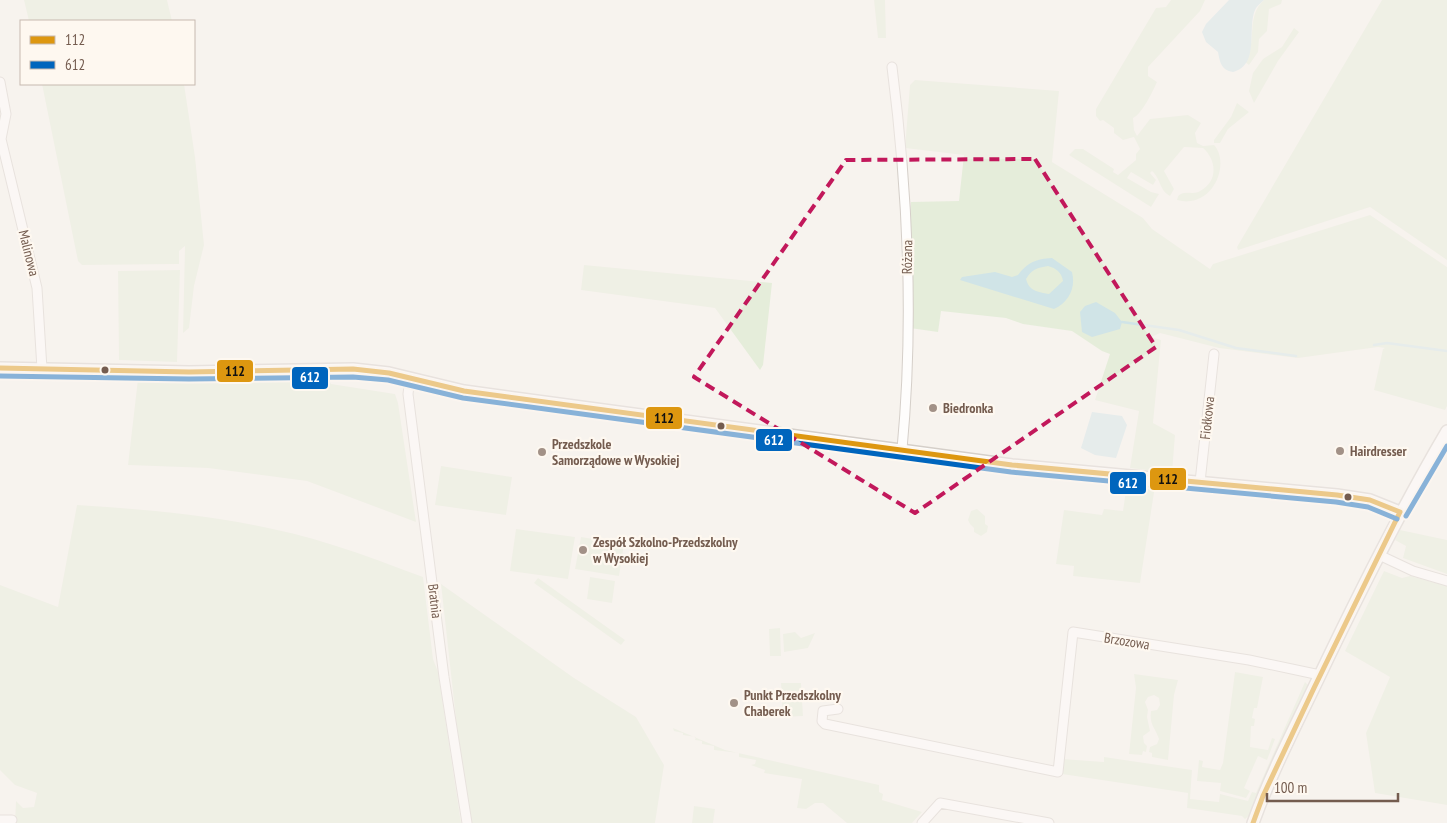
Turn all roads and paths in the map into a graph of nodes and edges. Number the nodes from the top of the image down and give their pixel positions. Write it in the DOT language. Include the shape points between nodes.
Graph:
graph roads {
  1 [pos="892,66"];
  2 [pos="0,82"];
  3 [pos="0,139"];
  4 [pos="1214,354"];
  5 [pos="0,368"];
  6 [pos="42,369"];
  7 [pos="410,378"];
  8 [pos="1447,431"];
  9 [pos="902,449"];
  10 [pos="1200,482"];
  11 [pos="1400,512"];
  12 [pos="1379,555"];
  13 [pos="1447,581"];
  14 [pos="1320,676"];
  15 [pos="838,709"];
  16 [pos="0,820"];
  17 [pos="12,820"];
  18 [pos="467,823"];
  19 [pos="922,823"];
  20 [pos="1049,823"];
  21 [pos="1253,823"];
  1 -- 9 [label="street, Różana" via="907,231"];
  2 -- 3 [label="street, Malinowa" via="6,114"];
  3 -- 6 [label="street, Malinowa" via="38,288"];
  4 -- 10 [label="street, Fiołkowa"];
  5 -- 6 [label="street"];
  6 -- 7 [label="street" via="218,372 330,368"];
  7 -- 9 [label="street" via="464,391"];
  7 -- 18 [label="street, Bratnia" via="408,394 444,676"];
  8 -- 11 [label="street"];
  9 -- 10 [label="street" via="1012,465"];
  10 -- 11 [label="street" via="1337,495 1370,500"];
  11 -- 12 [label="street"];
  12 -- 13 [label="street" via="1413,571"];
  12 -- 14 [label="street"];
  14 -- 15 [label="street, Brzozowa" via="1249,660 1072,632 1058,772 822,721 823,711"];
  14 -- 21 [label="street"];
  16 -- 17 [label="street"];
  19 -- 20 [label="street" via="940,803"];
}
